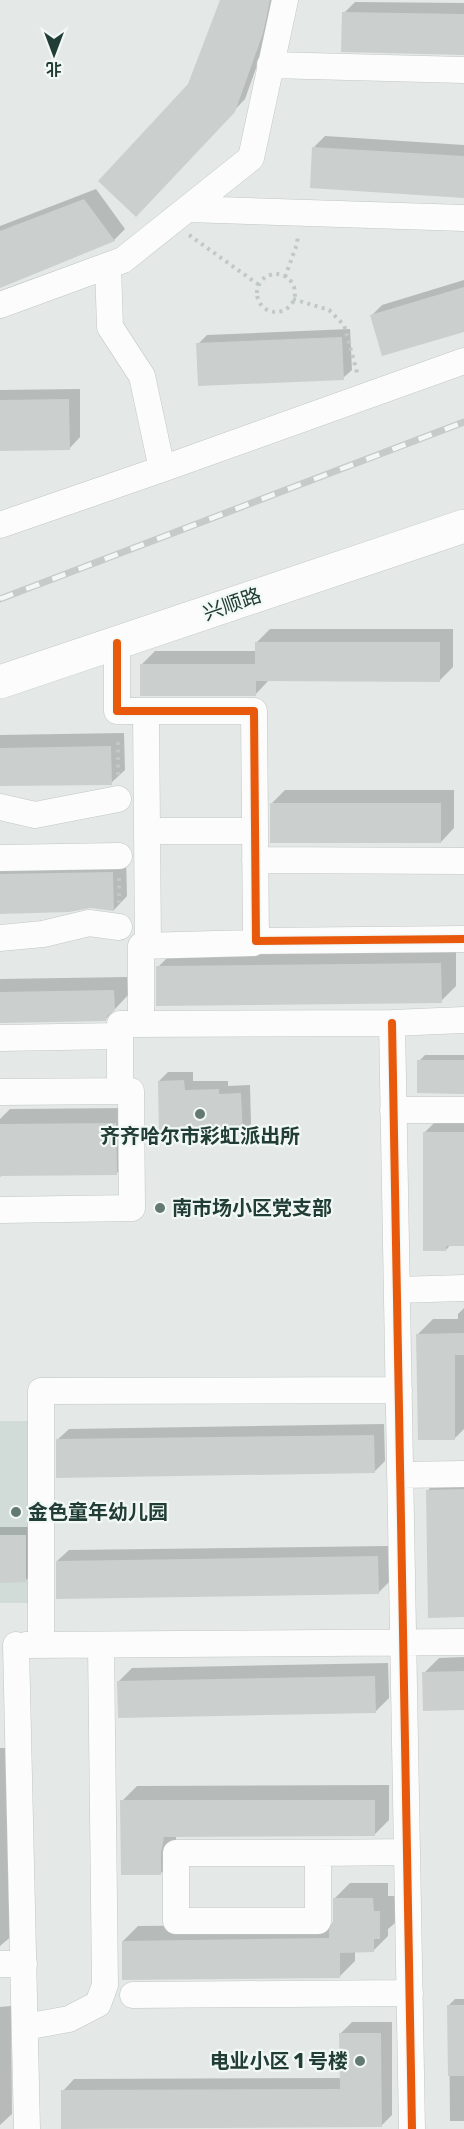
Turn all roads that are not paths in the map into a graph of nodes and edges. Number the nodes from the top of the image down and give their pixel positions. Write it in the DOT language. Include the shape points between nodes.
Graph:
graph roads {
  1 [pos="285,0"];
  2 [pos="270,65"];
  3 [pos="464,70"];
  4 [pos="179,215"];
  5 [pos="464,218"];
  6 [pos="108,266"];
  7 [pos="0,304"];
  8 [pos="464,361"];
  9 [pos="162,470"];
  10 [pos="0,525"];
  11 [pos="464,526"];
  12 [pos="117,643"];
  13 [pos="0,682"];
  14 [pos="146,711"];
  15 [pos="118,799"];
  16 [pos="0,807"];
  17 [pos="147,831"];
  18 [pos="255,831"];
  19 [pos="119,856"];
  20 [pos="0,858"];
  21 [pos="255,860"];
  22 [pos="464,861"];
  23 [pos="119,927"];
  24 [pos="0,938"];
  25 [pos="464,939"];
  26 [pos="253,943"];
  27 [pos="148,946"];
  28 [pos="464,1020"];
  29 [pos="392,1023"];
  30 [pos="130,1030"];
  31 [pos="0,1038"];
  32 [pos="120,1091"];
  33 [pos="0,1092"];
  34 [pos="393,1110"];
  35 [pos="464,1110"];
  36 [pos="0,1210"];
  37 [pos="464,1288"];
  38 [pos="397,1290"];
  39 [pos="399,1390"];
  40 [pos="464,1474"];
  41 [pos="400,1475"];
  42 [pos="464,1642"];
  43 [pos="403,1643"];
  44 [pos="19,1645"];
  45 [pos="101,1645"];
  46 [pos="9,1729"];
  47 [pos="10,1803"];
  48 [pos="407,1852"];
  49 [pos="318,1853"];
  50 [pos="12,1964"];
  51 [pos="410,1993"];
  52 [pos="132,1995"];
  53 [pos="25,2027"];
  54 [pos="27,2129"];
  55 [pos="412,2129"];
  1 -- 2 [label="street"];
  2 -- 3 [label="street"];
  2 -- 4 [label="street" via="250,158"];
  4 -- 5 [label="street" via="298,213"];
  4 -- 6 [label="street" via="123,260"];
  6 -- 7 [label="street"];
  6 -- 9 [label="street" via="110,327 142,376"];
  8 -- 9 [label="street"];
  9 -- 10 [label="street"];
  11 -- 12 [label="street, 兴顺路"];
  12 -- 13 [label="street, 兴顺路"];
  12 -- 14 [label="street" via="117,711"];
  14 -- 17 [label="street"];
  14 -- 18 [label="street" via="254,711"];
  15 -- 16 [label="street" via="35,815"];
  17 -- 18 [label="street"];
  17 -- 27 [label="street"];
  18 -- 21 [label="street"];
  19 -- 20 [label="street"];
  21 -- 22 [label="street"];
  21 -- 25 [label="street" via="255,941"];
  23 -- 24 [label="street" via="89,923 43,934"];
  26 -- 27 [label="street"];
  27 -- 30 [label="street" via="141,946"];
  28 -- 29 [label="street"];
  29 -- 30 [label="street"];
  29 -- 34 [label="street"];
  30 -- 31 [label="street"];
  30 -- 32 [label="street"];
  32 -- 33 [label="street"];
  32 -- 36 [label="street" via="131,1091 132,1209"];
  34 -- 35 [label="street"];
  34 -- 38 [label="street"];
  37 -- 38 [label="street"];
  38 -- 39 [label="street"];
  39 -- 41 [label="street"];
  39 -- 44 [label="street" via="41,1391"];
  40 -- 41 [label="street"];
  41 -- 43 [label="street"];
  42 -- 43 [label="street"];
  43 -- 45 [label="street"];
  43 -- 48 [label="street"];
  44 -- 45 [label="street"];
  44 -- 46 [label="street"];
  45 -- 53 [label="street" via="105,1985 98,2004 69,2019"];
  46 -- 47 [label="street"];
  47 -- 50 [label="street"];
  48 -- 49 [label="street"];
  48 -- 51 [label="street"];
  49 -- 49 [label="street" via="176,1853 176,1921 318,1921"];
  50 -- 53 [label="street"];
  51 -- 52 [label="street"];
  51 -- 55 [label="street"];
  53 -- 54 [label="street"];
}
